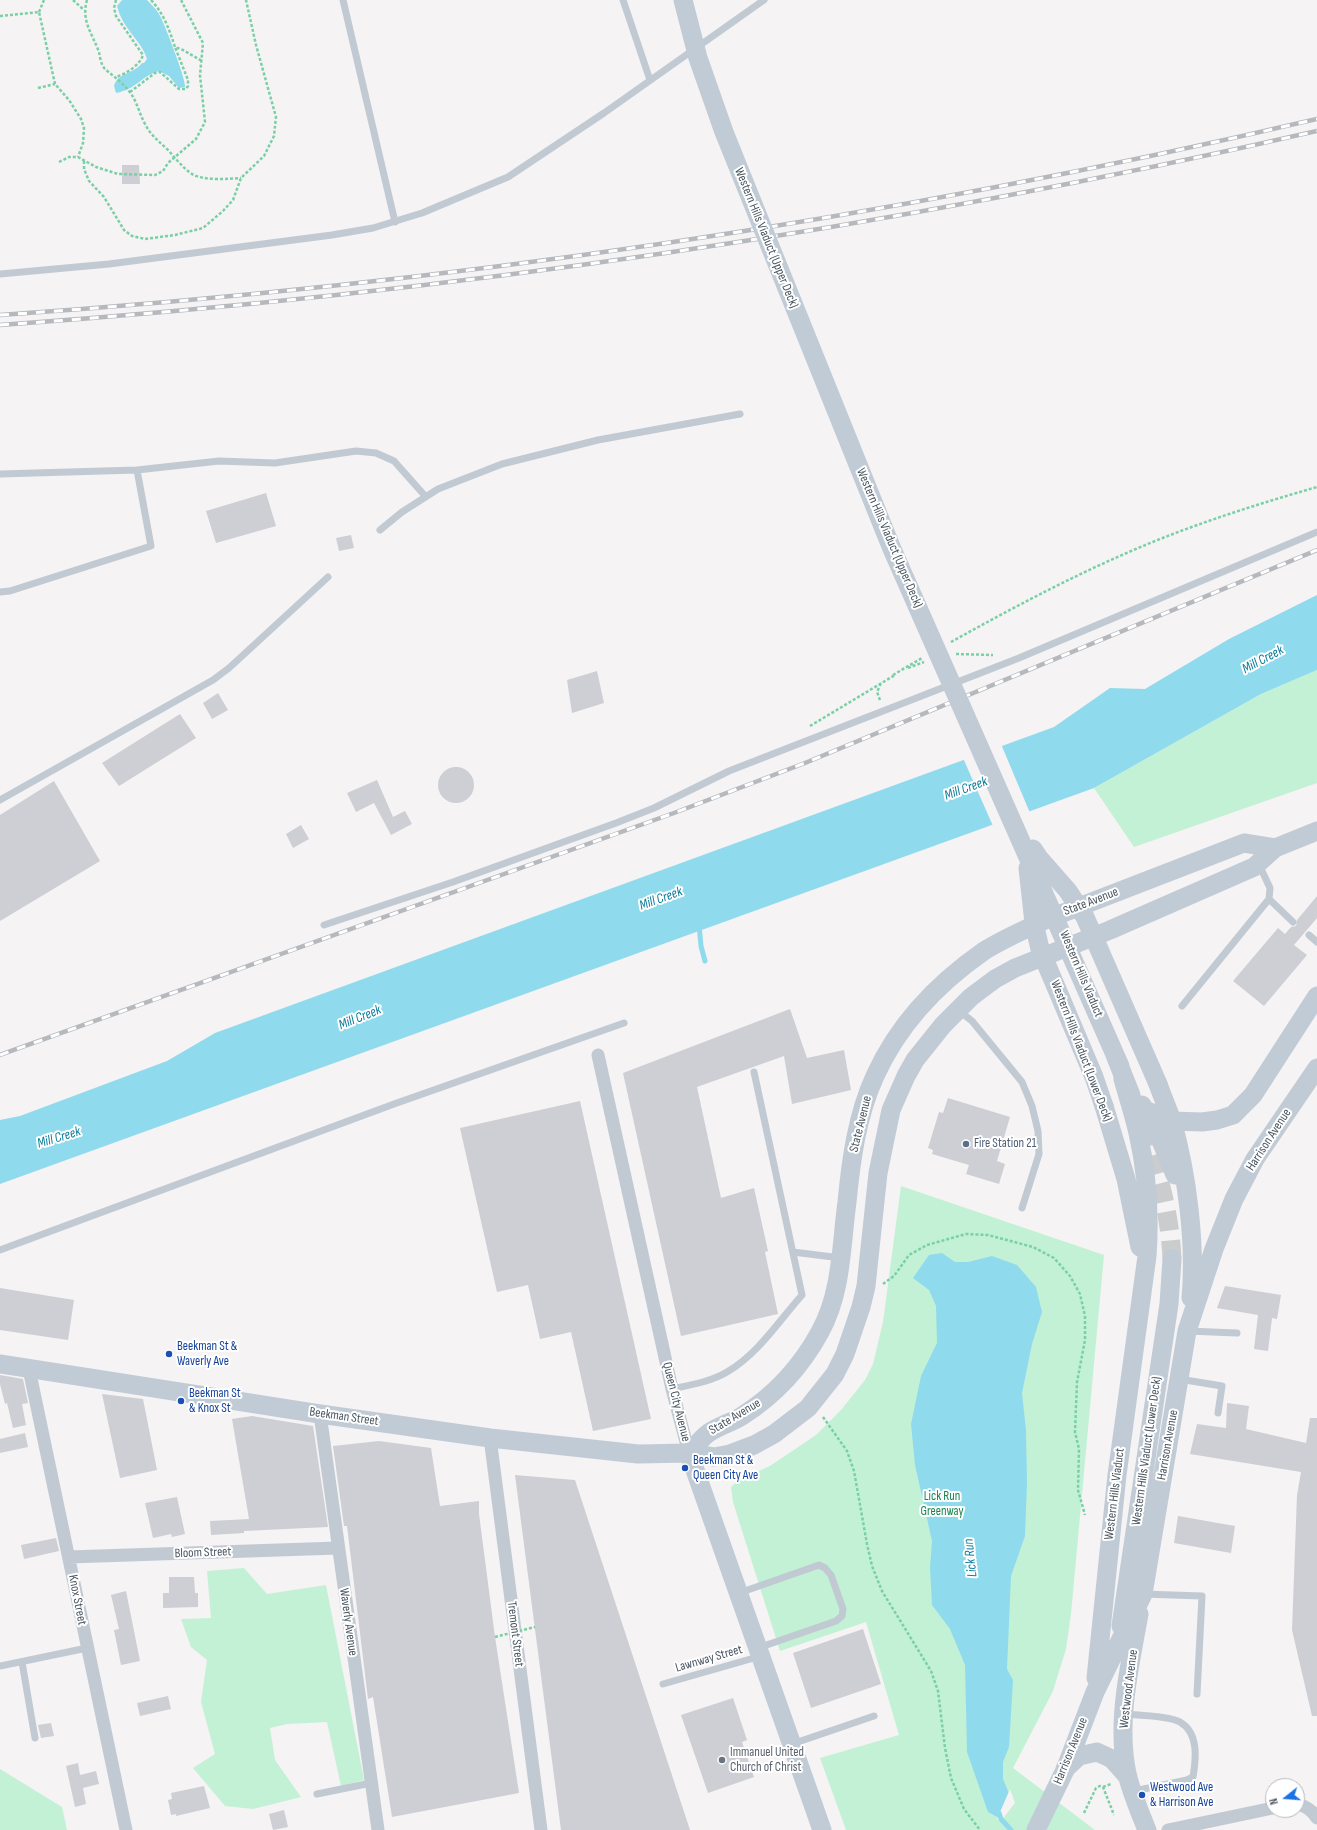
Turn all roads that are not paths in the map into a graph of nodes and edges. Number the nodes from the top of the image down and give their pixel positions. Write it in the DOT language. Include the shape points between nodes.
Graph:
graph roads {
  1 [pos="343,0"];
  2 [pos="623,0"];
  3 [pos="684,0"];
  4 [pos="764,0"];
  5 [pos="650,80"];
  6 [pos="395,222"];
  7 [pos="0,274"];
  8 [pos="740,414"];
  9 [pos="137,470"];
  10 [pos="0,474"];
  11 [pos="426,497"];
  12 [pos="380,530"];
  13 [pos="1317,532"];
  14 [pos="328,577"];
  15 [pos="0,592"];
  16 [pos="0,800"];
  17 [pos="1021,831"];
  18 [pos="1317,831"];
  19 [pos="1275,848"];
  20 [pos="1254,867"];
  21 [pos="1269,899"];
  22 [pos="1294,922"];
  23 [pos="324,925"];
  24 [pos="1309,935"];
  25 [pos="1317,942"];
  26 [pos="1317,996"];
  27 [pos="1182,1006"];
  28 [pos="958,1010"];
  29 [pos="624,1023"];
  30 [pos="598,1055"];
  31 [pos="1120,1066"];
  32 [pos="1317,1068"];
  33 [pos="754,1072"];
  34 [pos="1131,1095"];
  35 [pos="1145,1110"];
  36 [pos="1172,1121"];
  37 [pos="1022,1208"];
  38 [pos="1189,1216"];
  39 [pos="0,1250"];
  40 [pos="794,1252"];
  41 [pos="1144,1255"];
  42 [pos="841,1258"];
  43 [pos="1172,1259"];
  44 [pos="1142,1296"];
  45 [pos="1187,1331"];
  46 [pos="1237,1333"];
  47 [pos="0,1364"];
  48 [pos="29,1369"];
  49 [pos="1179,1379"];
  50 [pos="672,1389"];
  51 [pos="1218,1413"];
  52 [pos="320,1414"];
  53 [pos="490,1438"];
  54 [pos="689,1453"];
  55 [pos="338,1548"];
  56 [pos="68,1557"];
  57 [pos="738,1593"];
  58 [pos="1143,1594"];
  59 [pos="1119,1643"];
  60 [pos="87,1648"];
  61 [pos="760,1652"];
  62 [pos="22,1662"];
  63 [pos="0,1666"];
  64 [pos="663,1684"];
  65 [pos="1095,1692"];
  66 [pos="1197,1694"];
  67 [pos="1124,1714"];
  68 [pos="874,1716"];
  69 [pos="35,1738"];
  70 [pos="792,1744"];
  71 [pos="1065,1770"];
  72 [pos="371,1783"];
  73 [pos="1130,1784"];
  74 [pos="317,1794"];
  75 [pos="1305,1807"];
  76 [pos="1265,1810"];
  77 [pos="1317,1818"];
  78 [pos="126,1830"];
  79 [pos="378,1830"];
  80 [pos="541,1830"];
  81 [pos="822,1830"];
  82 [pos="1036,1830"];
  83 [pos="1146,1830"];
  84 [pos="1168,1830"];
  1 -- 6 [label="lane"];
  2 -- 5 [label="lane"];
  3 -- 17 [label="main road, Western Hills Viaduct (Lower Deck), bridge" via="733,149 760,219 892,544"];
  3 -- 31 [label="main road, Western Hills Viaduct (Upper Deck), bridge" via="698,58 724,132 892,548"];
  4 -- 5 [label="lane"];
  5 -- 6 [label="lane" via="508,177"];
  6 -- 7 [label="lane" via="297,240 109,264"];
  8 -- 11 [label="lane" via="598,440 502,464 438,489"];
  9 -- 10 [label="lane"];
  9 -- 11 [label="lane" via="219,461 275,463 356,451 376,453 394,460"];
  9 -- 15 [label="lane" via="151,546"];
  11 -- 12 [label="lane"];
  13 -- 23 [label="lane" via="1025,655 729,771 654,808 453,882"];
  14 -- 16 [label="lane" via="213,680"];
  17 -- 34 [label="main road, Western Hills Viaduct, bridge"];
  17 -- 36 [label="main road, Western Hills Viaduct (Lower Deck), bridge" via="1085,917"];
  17 -- 41 [label="main road, Western Hills Viaduct (Lower Deck), bridge" via="1040,949 1104,1106 1126,1179"];
  18 -- 19 [label="main road, State Avenue"];
  19 -- 20 [label="main road, State Avenue"];
  19 -- 42 [label="main road, State Avenue" via="1244,843 1045,920 985,950 933,992 887,1052 866,1099 853,1155"];
  20 -- 21 [label="lane" via="1262,871 1270,888"];
  20 -- 28 [label="main road, State Avenue" via="1015,968 995,979"];
  21 -- 22 [label="lane"];
  21 -- 27 [label="lane"];
  24 -- 25 [label="lane"];
  26 -- 36 [label="main road" via="1253,1095 1233,1114 1218,1120 1202,1122"];
  28 -- 37 [label="lane" via="972,1021 1022,1082 1032,1106 1038,1131 1039,1154"];
  28 -- 54 [label="main road, State Avenue" via="915,1060 891,1110 878,1173 866,1286 854,1329 835,1374 808,1408 774,1434 754,1445 714,1457"];
  29 -- 39 [label="lane" via="402,1101"];
  30 -- 50 [label="street, Queen City Avenue"];
  31 -- 35 [label="main road, Western Hills Viaduct (Upper Deck), bridge"];
  31 -- 41 [label="main road, Western Hills Viaduct (Upper Deck), bridge" via="1138,1134 1147,1191 1149,1226"];
  32 -- 45 [label="main road, Harrison Avenue" via="1255,1159 1234,1199 1214,1249"];
  33 -- 40 [label="lane"];
  35 -- 36 [label="main road"];
  35 -- 38 [label="main road, Western Hills Viaduct (Upper Deck)" via="1161,1141"];
  36 -- 38 [label="main road, Western Hills Viaduct (Lower Deck)" via="1183,1170"];
  38 -- 45 [label="main road" via="1192,1282"];
  40 -- 42 [label="lane"];
  40 -- 50 [label="lane" via="802,1295 760,1345 727,1372 708,1380"];
  41 -- 44 [label="main road, Western Hills Viaduct (Upper Deck)"];
  42 -- 54 [label="main road, State Avenue" via="829,1314 800,1364 788,1379 760,1403 707,1434"];
  43 -- 59 [label="main road, Western Hills Viaduct (Lower Deck)" via="1169,1304"];
  44 -- 65 [label="main road, Western Hills Viaduct" via="1117,1475"];
  45 -- 46 [label="lane"];
  45 -- 49 [label="main road, Harrison Avenue"];
  47 -- 48 [label="main road, Beekman Street"];
  48 -- 52 [label="main road, Beekman Street"];
  48 -- 56 [label="street, Knox Street"];
  49 -- 51 [label="lane" via="1222,1386"];
  49 -- 58 [label="main road, Harrison Avenue"];
  50 -- 54 [label="street, Queen City Avenue"];
  52 -- 53 [label="main road, Beekman Street"];
  52 -- 55 [label="street, Waverly Avenue"];
  53 -- 54 [label="main road, Beekman Street" via="638,1454"];
  53 -- 80 [label="street, Tremont Street"];
  54 -- 57 [label="main road, Queen City Avenue"];
  55 -- 56 [label="street, Bloom Street"];
  55 -- 72 [label="street, Waverly Avenue"];
  56 -- 60 [label="street, Knox Street"];
  57 -- 61 [label="main road, Queen City Avenue"];
  57 -- 61 [label="lane, Lawnway Street" via="819,1566 832,1575 843,1609 842,1616 836,1622"];
  58 -- 59 [label="main road, Harrison Avenue"];
  58 -- 66 [label="lane" via="1202,1596"];
  58 -- 67 [label="main road, Westwood Avenue"];
  59 -- 65 [label="main road, Harrison Avenue"];
  60 -- 62 [label="lane"];
  60 -- 78 [label="street, Knox Street"];
  61 -- 64 [label="lane, Lawnway Street"];
  61 -- 70 [label="main road, Queen City Avenue"];
  62 -- 63 [label="lane"];
  62 -- 69 [label="lane"];
  65 -- 71 [label="main road, Harrison Avenue"];
  67 -- 73 [label="main road, Westwood Avenue" via="1124,1740"];
  67 -- 73 [label="lane" via="1180,1722 1190,1733 1195,1746 1193,1777 1187,1780"];
  68 -- 70 [label="lane"];
  70 -- 81 [label="main road, Queen City Avenue"];
  71 -- 73 [label="main road" via="1079,1756 1097,1752 1112,1759"];
  71 -- 82 [label="main road, Harrison Avenue"];
  72 -- 74 [label="lane"];
  72 -- 79 [label="street, Waverly Avenue"];
  73 -- 83 [label="main road, Westwood Avenue"];
  75 -- 77 [label="street"];
  76 -- 84 [label="street"];
}
